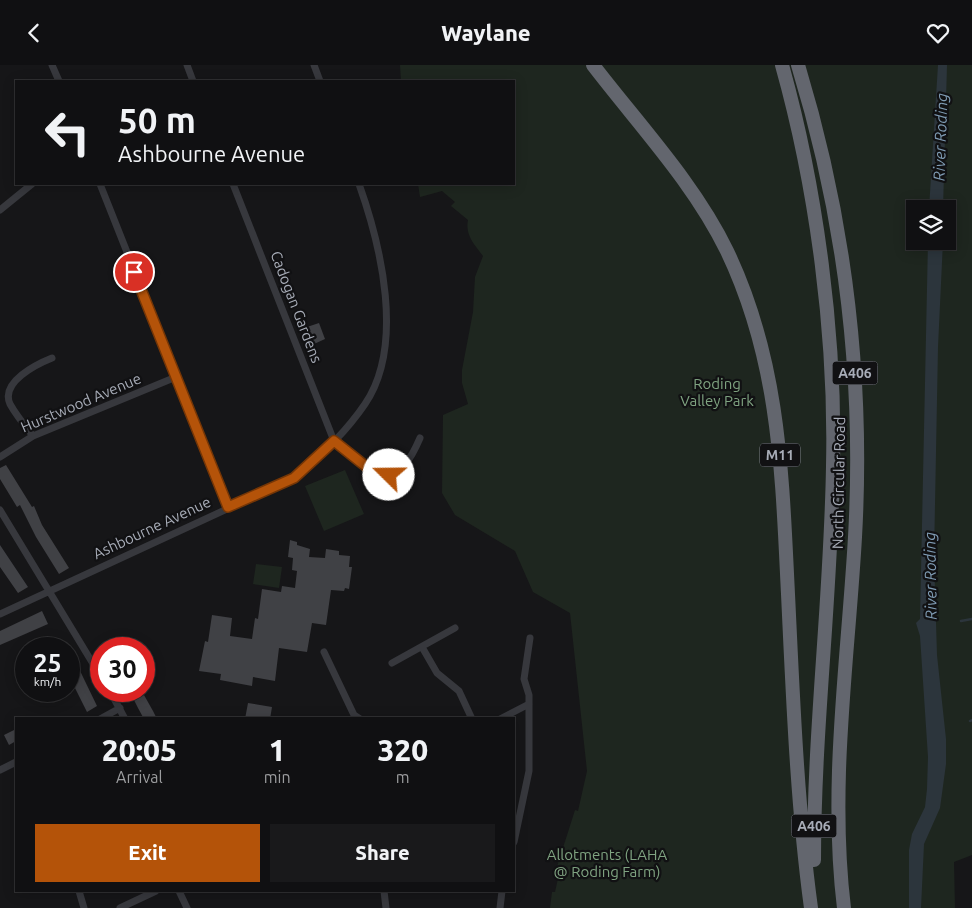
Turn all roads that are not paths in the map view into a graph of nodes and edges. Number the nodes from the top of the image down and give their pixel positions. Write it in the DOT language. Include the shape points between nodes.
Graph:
graph roads {
  1 [pos="52,65"];
  2 [pos="187,65"];
  3 [pos="314,65"];
  4 [pos="593,65"];
  5 [pos="782,65"];
  6 [pos="798,65"];
  7 [pos="59,80"];
  8 [pos="193,80"];
  9 [pos="320,80"];
  10 [pos="31,185"];
  11 [pos="100,185"];
  12 [pos="233,185"];
  13 [pos="359,185"];
  14 [pos="0,210"];
  15 [pos="52,358"];
  16 [pos="176,377"];
  17 [pos="32,436"];
  18 [pos="420,438"];
  19 [pos="334,441"];
  20 [pos="0,457"];
  21 [pos="228,507"];
  22 [pos="0,510"];
  23 [pos="51,591"];
  24 [pos="0,614"];
  25 [pos="456,628"];
  26 [pos="530,638"];
  27 [pos="422,647"];
  28 [pos="324,652"];
  29 [pos="90,658"];
  30 [pos="392,663"];
  31 [pos="116,702"];
  32 [pos="529,703"];
  33 [pos="120,709"];
  34 [pos="104,717"];
  35 [pos="124,717"];
  36 [pos="357,717"];
  37 [pos="471,717"];
  38 [pos="504,717"];
  39 [pos="15,762"];
  40 [pos="0,770"];
  41 [pos="515,837"];
  42 [pos="79,892"];
  43 [pos="154,892"];
  44 [pos="179,892"];
  45 [pos="384,892"];
  46 [pos="502,892"];
  47 [pos="84,908"];
  48 [pos="120,908"];
  49 [pos="187,908"];
  50 [pos="386,908"];
  51 [pos="500,908"];
  52 [pos="812,908"];
  53 [pos="844,908"];
  1 -- 7 [label="street"];
  2 -- 8 [label="street"];
  3 -- 9 [label="street"];
  4 -- 52 [label="highway, M11" via="710,220 727,251 758,327 774,399 782,486 793,702"];
  5 -- 52 [label="highway, North Circular Road / A406" via="794,107 812,209 833,399 830,547 817,743"];
  6 -- 53 [label="highway, North Circular Road / A406" via="834,209 844,265 855,374 857,481 840,744 839,828"];
  10 -- 14 [label="street"];
  11 -- 16 [label="street"];
  12 -- 19 [label="street, Cadogan Gardens"];
  13 -- 19 [label="street, Ashbourne Avenue" via="371,216 386,299 382,366 366,403"];
  15 -- 17 [label="street" via="25,370 10,387 7,396 9,404"];
  16 -- 17 [label="street, Hurstwood Avenue"];
  16 -- 21 [label="street"];
  17 -- 20 [label="street, Hurstwood Avenue"];
  18 -- 19 [label="street" via="411,460 389,475 378,476"];
  19 -- 21 [label="street, Ashbourne Avenue" via="294,478"];
  21 -- 23 [label="street, Ashbourne Avenue"];
  22 -- 23 [label="street"];
  23 -- 24 [label="street, Ashbourne Avenue"];
  23 -- 29 [label="street"];
  25 -- 27 [label="street"];
  26 -- 32 [label="street" via="524,679"];
  27 -- 30 [label="street"];
  27 -- 37 [label="street" via="437,673 459,691"];
  28 -- 36 [label="street"];
  31 -- 33 [label="street"];
  32 -- 38 [label="street"];
  32 -- 41 [label="street" via="529,771"];
  33 -- 34 [label="street"];
  33 -- 35 [label="street"];
  39 -- 40 [label="street"];
  42 -- 47 [label="street"];
  43 -- 48 [label="street"];
  44 -- 49 [label="street"];
  45 -- 50 [label="street"];
  46 -- 51 [label="street"];
}
